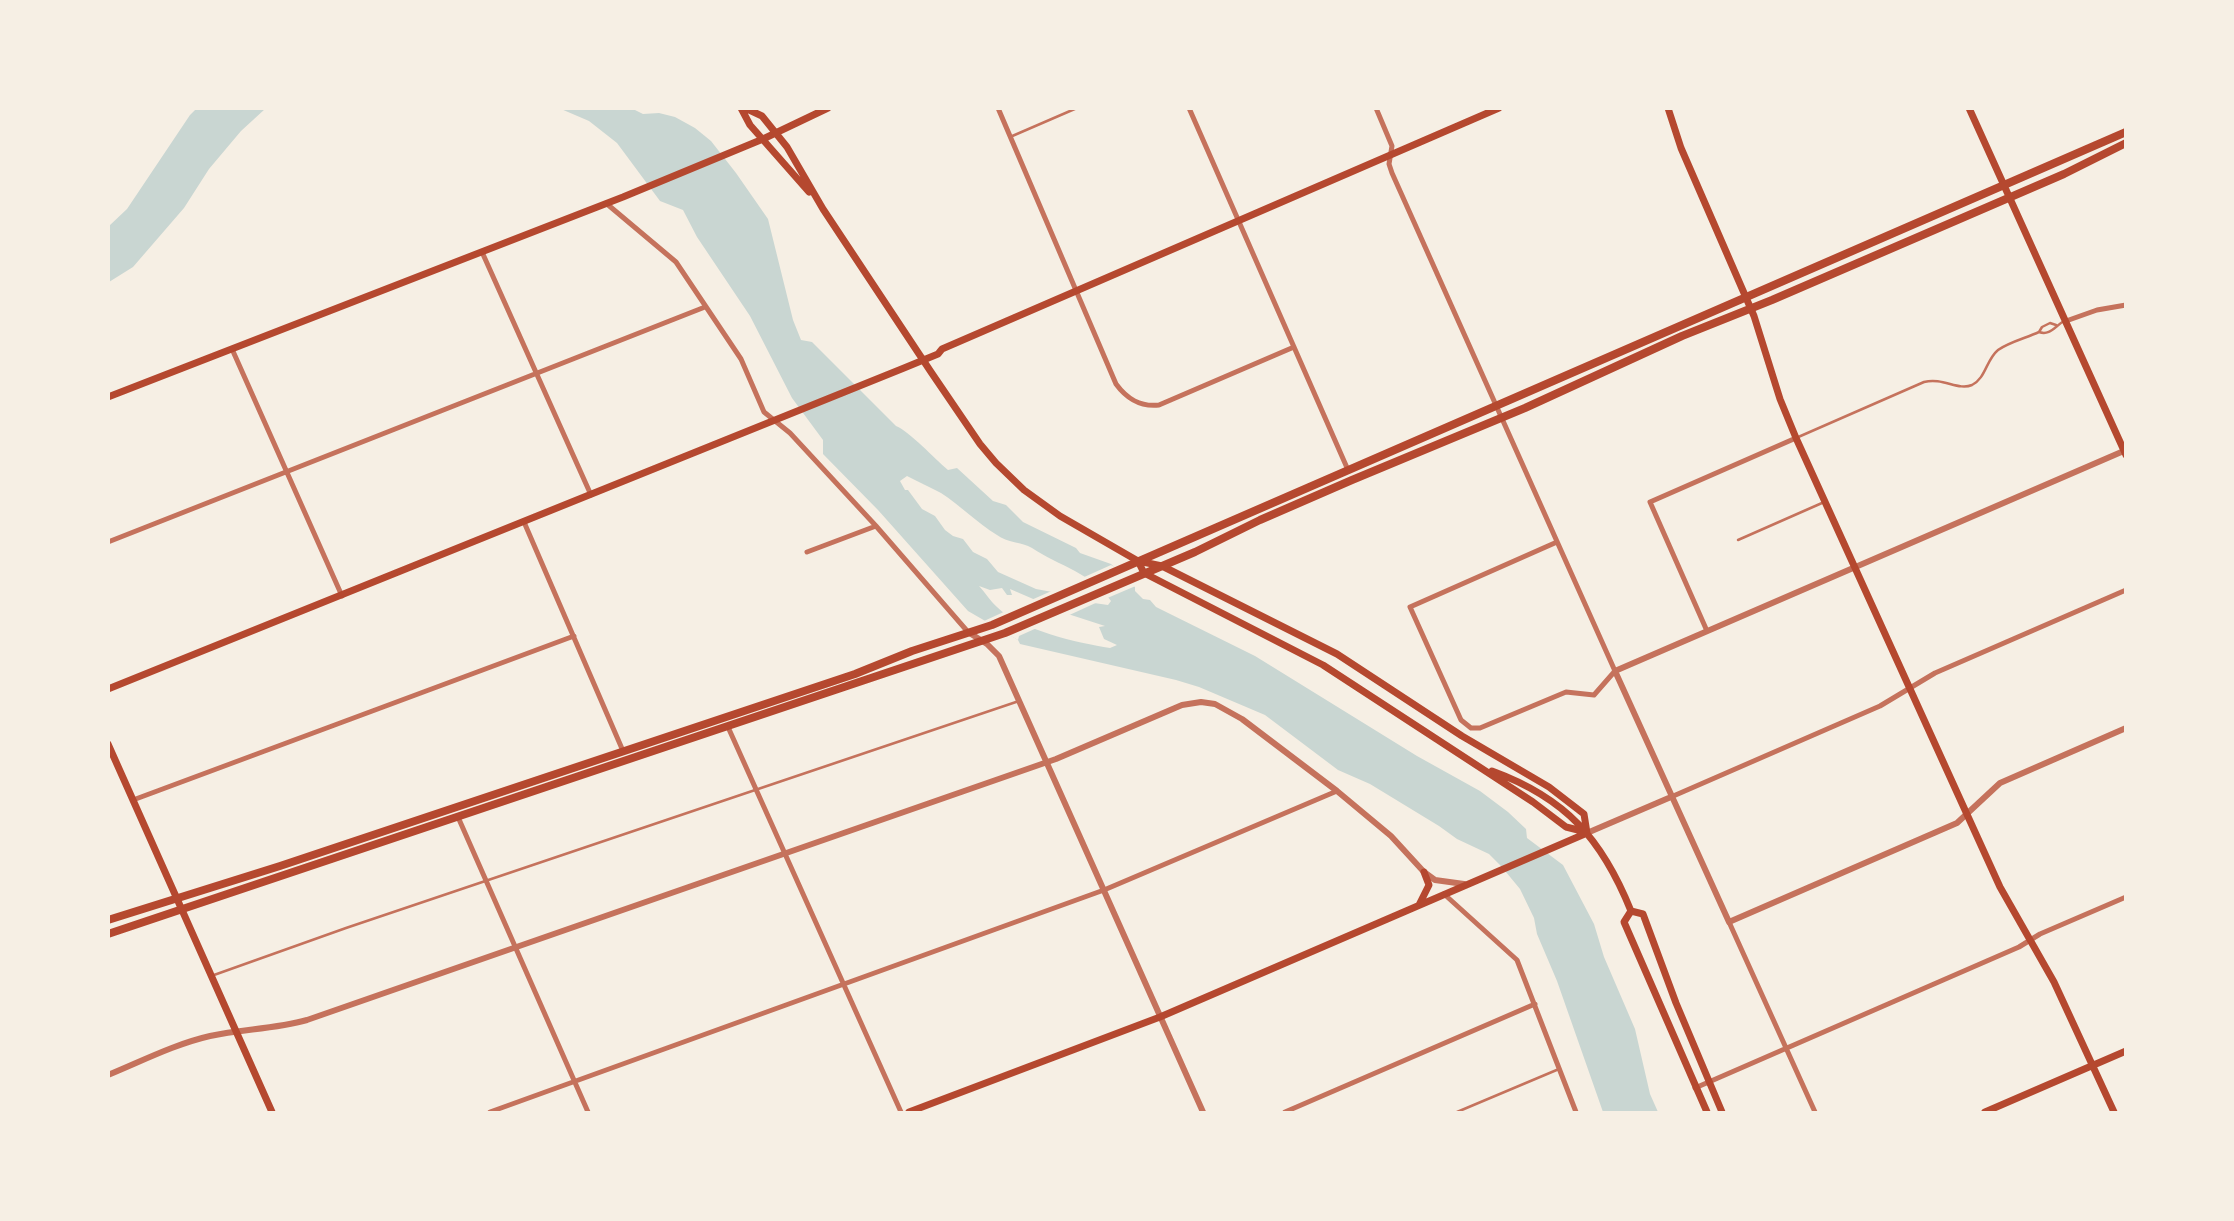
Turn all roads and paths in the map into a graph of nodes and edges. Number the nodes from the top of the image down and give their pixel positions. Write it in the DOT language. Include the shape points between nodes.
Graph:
graph roads {
  1 [pos="743,108"];
  2 [pos="762,108"];
  3 [pos="828,108"];
  4 [pos="998,108"];
  5 [pos="1077,108"];
  6 [pos="1189,108"];
  7 [pos="1376,108"];
  8 [pos="1499,108"];
  9 [pos="1668,108"];
  10 [pos="1969,108"];
  11 [pos="766,120"];
  12 [pos="2126,132"];
  13 [pos="776,133"];
  14 [pos="1010,137"];
  15 [pos="763,139"];
  16 [pos="2126,144"];
  17 [pos="1391,156"];
  18 [pos="2007,191"];
  19 [pos="607,204"];
  20 [pos="823,209"];
  21 [pos="1238,222"];
  22 [pos="482,252"];
  23 [pos="1075,291"];
  24 [pos="1746,297"];
  25 [pos="2126,305"];
  26 [pos="705,307"];
  27 [pos="1751,308"];
  28 [pos="2066,321"];
  29 [pos="2056,325"];
  30 [pos="2039,332"];
  31 [pos="1294,347"];
  32 [pos="232,349"];
  33 [pos="923,360"];
  34 [pos="537,374"];
  35 [pos="108,397"];
  36 [pos="1498,412"];
  37 [pos="776,422"];
  38 [pos="1796,438"];
  39 [pos="2125,452"];
  40 [pos="1348,470"];
  41 [pos="287,472"];
  42 [pos="591,495"];
  43 [pos="1825,501"];
  44 [pos="524,522"];
  45 [pos="876,526"];
  46 [pos="1738,540"];
  47 [pos="108,542"];
  48 [pos="1557,542"];
  49 [pos="807,552"];
  50 [pos="1138,561"];
  51 [pos="1162,566"];
  52 [pos="1854,566"];
  53 [pos="1144,573"];
  54 [pos="2126,590"];
  55 [pos="342,596"];
  56 [pos="1707,631"];
  57 [pos="968,632"];
  58 [pos="573,636"];
  59 [pos="983,640"];
  60 [pos="1615,671"];
  61 [pos="1909,688"];
  62 [pos="108,689"];
  63 [pos="1018,701"];
  64 [pos="728,727"];
  65 [pos="2126,728"];
  66 [pos="108,744"];
  67 [pos="622,751"];
  68 [pos="1046,762"];
  69 [pos="1478,766"];
  70 [pos="756,789"];
  71 [pos="1337,791"];
  72 [pos="1671,797"];
  73 [pos="133,800"];
  74 [pos="1967,815"];
  75 [pos="458,817"];
  76 [pos="1587,833"];
  77 [pos="785,854"];
  78 [pos="1424,872"];
  79 [pos="486,881"];
  80 [pos="1468,883"];
  81 [pos="1104,890"];
  82 [pos="1444,894"];
  83 [pos="2126,897"];
  84 [pos="180,905"];
  85 [pos="1419,906"];
  86 [pos="1631,911"];
  87 [pos="108,920"];
  88 [pos="1729,922"];
  89 [pos="108,934"];
  90 [pos="2029,941"];
  91 [pos="516,947"];
  92 [pos="211,976"];
  93 [pos="843,985"];
  94 [pos="1535,1004"];
  95 [pos="1160,1017"];
  96 [pos="236,1031"];
  97 [pos="1786,1048"];
  98 [pos="2126,1051"];
  99 [pos="2093,1066"];
  100 [pos="1559,1069"];
  101 [pos="108,1075"];
  102 [pos="575,1082"];
  103 [pos="1709,1082"];
  104 [pos="1695,1087"];
  105 [pos="272,1112"];
  106 [pos="490,1112"];
  107 [pos="588,1112"];
  108 [pos="901,1112"];
  109 [pos="909,1112"];
  110 [pos="1203,1112"];
  111 [pos="1285,1112"];
  112 [pos="1457,1112"];
  113 [pos="1576,1112"];
  114 [pos="1707,1112"];
  115 [pos="1722,1112"];
  116 [pos="1815,1112"];
  117 [pos="1985,1112"];
  118 [pos="2114,1112"];
  1 -- 11 [label="main road"];
  1 -- 15 [label="main road"];
  2 -- 11 [label="street"];
  3 -- 13 [label="main road"];
  4 -- 14 [label="street"];
  5 -- 14 [label="lane"];
  6 -- 21 [label="street"];
  7 -- 17 [label="street" via="1392,146"];
  8 -- 17 [label="main road"];
  9 -- 24 [label="main road"];
  10 -- 18 [label="main road"];
  11 -- 13 [label="main road"];
  12 -- 18 [label="main road"];
  13 -- 15 [label="main road"];
  13 -- 20 [label="main road"];
  14 -- 23 [label="street"];
  15 -- 19 [label="main road"];
  15 -- 20 [label="main road"];
  16 -- 18 [label="main road" via="2064,174"];
  17 -- 21 [label="main road"];
  17 -- 36 [label="street" via="1392,173"];
  18 -- 24 [label="main road"];
  18 -- 27 [label="main road"];
  18 -- 28 [label="main road"];
  19 -- 22 [label="main road"];
  19 -- 26 [label="street" via="676,262"];
  20 -- 33 [label="main road"];
  21 -- 23 [label="main road"];
  21 -- 31 [label="street"];
  22 -- 32 [label="main road"];
  22 -- 34 [label="street"];
  23 -- 31 [label="street" via="1116,384 1141,404 1170,401"];
  23 -- 33 [label="main road"];
  24 -- 27 [label="main road"];
  24 -- 36 [label="main road"];
  25 -- 28 [label="street"];
  26 -- 34 [label="street"];
  26 -- 37 [label="street" via="741,359 764,412"];
  27 -- 36 [label="main road"];
  27 -- 38 [label="main road"];
  28 -- 29 [label="lane"];
  28 -- 39 [label="main road"];
  29 -- 30 [label="lane" via="2044,334"];
  29 -- 30 [label="lane" via="2050,323"];
  30 -- 38 [label="lane" via="1998,350 1980,380 1971,385 1924,382"];
  31 -- 40 [label="street"];
  32 -- 35 [label="main road"];
  32 -- 41 [label="street"];
  33 -- 37 [label="main road"];
  33 -- 50 [label="main road" via="979,444 1024,490"];
  34 -- 41 [label="street"];
  34 -- 42 [label="street"];
  36 -- 40 [label="main road"];
  36 -- 48 [label="street"];
  36 -- 51 [label="main road"];
  37 -- 42 [label="main road"];
  37 -- 45 [label="street"];
  38 -- 43 [label="main road"];
  38 -- 56 [label="street" via="1650,502"];
  39 -- 52 [label="street"];
  40 -- 50 [label="main road"];
  41 -- 47 [label="street"];
  41 -- 55 [label="street"];
  42 -- 44 [label="main road"];
  43 -- 46 [label="lane"];
  43 -- 52 [label="main road"];
  44 -- 55 [label="main road"];
  44 -- 58 [label="street"];
  45 -- 49 [label="street"];
  45 -- 57 [label="street"];
  48 -- 60 [label="street"];
  48 -- 60 [label="street" via="1410,607 1461,720 1475,729 1566,692 1594,695"];
  50 -- 51 [label="main road"];
  50 -- 53 [label="main road"];
  50 -- 57 [label="main road"];
  51 -- 53 [label="main road"];
  51 -- 76 [label="main road" via="1337,654 1462,736 1549,786 1584,814"];
  52 -- 56 [label="street"];
  52 -- 61 [label="main road"];
  53 -- 59 [label="main road"];
  53 -- 69 [label="main road" via="1323,665"];
  54 -- 61 [label="street"];
  55 -- 62 [label="main road"];
  56 -- 60 [label="street"];
  57 -- 59 [label="street"];
  57 -- 67 [label="main road"];
  58 -- 67 [label="street"];
  58 -- 73 [label="street"];
  59 -- 63 [label="street" via="996,652"];
  59 -- 64 [label="main road"];
  60 -- 72 [label="street"];
  61 -- 72 [label="street" via="1880,706"];
  61 -- 74 [label="main road"];
  63 -- 68 [label="street"];
  63 -- 70 [label="lane"];
  64 -- 70 [label="street"];
  64 -- 75 [label="main road"];
  65 -- 74 [label="street" via="2000,783"];
  66 -- 73 [label="main road"];
  67 -- 84 [label="main road"];
  68 -- 71 [label="street" via="1182,705 1201,702 1220,706 1242,719"];
  68 -- 77 [label="street"];
  68 -- 81 [label="street"];
  69 -- 76 [label="main road" via="1566,827"];
  69 -- 76 [label="main road" via="1521,782 1549,799"];
  70 -- 77 [label="street"];
  70 -- 79 [label="lane"];
  71 -- 78 [label="street" via="1391,836"];
  71 -- 81 [label="street"];
  72 -- 76 [label="street"];
  72 -- 88 [label="street"];
  73 -- 84 [label="main road"];
  74 -- 88 [label="street"];
  74 -- 90 [label="main road"];
  75 -- 79 [label="street"];
  75 -- 84 [label="main road"];
  76 -- 80 [label="main road"];
  76 -- 86 [label="main road" via="1613,870"];
  77 -- 91 [label="street"];
  77 -- 93 [label="street"];
  78 -- 80 [label="street" via="1435,880"];
  78 -- 85 [label="main road" via="1429,885"];
  79 -- 91 [label="street"];
  79 -- 92 [label="lane"];
  80 -- 82 [label="main road"];
  81 -- 93 [label="street"];
  81 -- 95 [label="street"];
  82 -- 85 [label="main road"];
  82 -- 94 [label="street" via="1517,960"];
  83 -- 90 [label="street"];
  84 -- 87 [label="main road"];
  84 -- 89 [label="main road"];
  84 -- 92 [label="main road"];
  85 -- 95 [label="main road"];
  86 -- 103 [label="main road" via="1643,914"];
  86 -- 104 [label="main road" via="1624,922"];
  88 -- 97 [label="street"];
  90 -- 97 [label="street"];
  90 -- 99 [label="main road" via="2054,982"];
  91 -- 96 [label="street" via="299,1022"];
  91 -- 102 [label="street"];
  92 -- 96 [label="main road"];
  93 -- 102 [label="street"];
  93 -- 108 [label="street"];
  94 -- 100 [label="street"];
  94 -- 111 [label="street"];
  95 -- 109 [label="main road"];
  95 -- 110 [label="street"];
  96 -- 101 [label="street" via="182,1044"];
  96 -- 105 [label="main road"];
  97 -- 103 [label="street"];
  97 -- 116 [label="street"];
  98 -- 99 [label="main road"];
  99 -- 117 [label="main road"];
  99 -- 118 [label="main road"];
  100 -- 112 [label="lane"];
  100 -- 113 [label="street"];
  102 -- 106 [label="street"];
  102 -- 107 [label="street"];
  103 -- 104 [label="street"];
  103 -- 115 [label="main road"];
  104 -- 114 [label="main road"];
}
